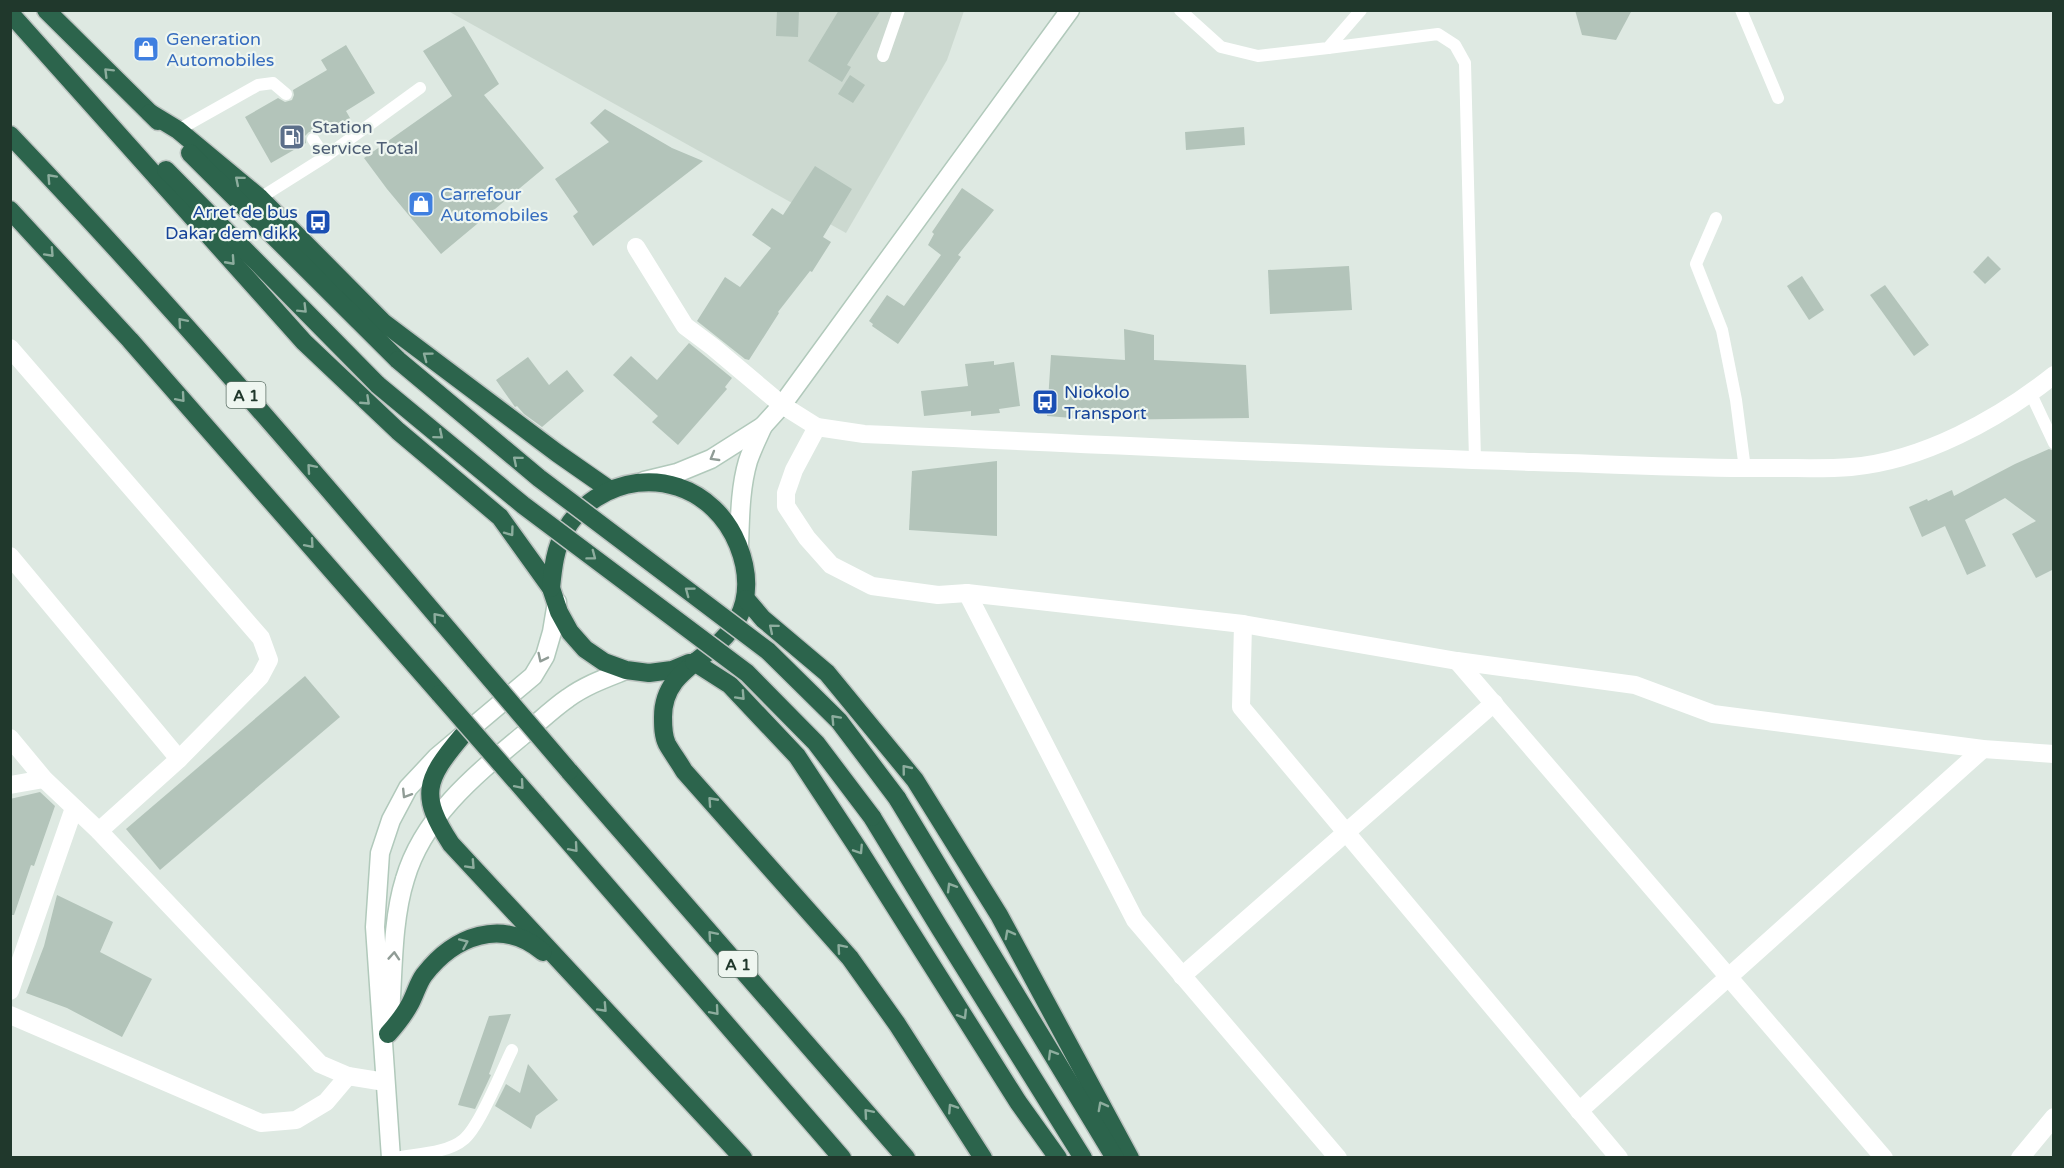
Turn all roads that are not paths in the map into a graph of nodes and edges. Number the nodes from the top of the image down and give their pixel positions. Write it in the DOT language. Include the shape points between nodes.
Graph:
graph roads {
  1 [pos="46,10"];
  2 [pos="899,10"];
  3 [pos="1070,10"];
  4 [pos="1180,10"];
  5 [pos="1360,10"];
  6 [pos="1741,10"];
  7 [pos="10,13"];
  8 [pos="1328,48"];
  9 [pos="883,57"];
  10 [pos="420,88"];
  11 [pos="285,94"];
  12 [pos="1778,98"];
  13 [pos="150,113"];
  14 [pos="177,130"];
  15 [pos="10,135"];
  16 [pos="313,139"];
  17 [pos="325,157"];
  18 [pos="260,198"];
  19 [pos="10,210"];
  20 [pos="1716,218"];
  21 [pos="636,247"];
  22 [pos="10,348"];
  23 [pos="2054,375"];
  24 [pos="2031,394"];
  25 [pos="782,405"];
  26 [pos="763,426"];
  27 [pos="817,428"];
  28 [pos="2054,443"];
  29 [pos="1474,460"];
  30 [pos="1745,469"];
  31 [pos="643,482"];
  32 [pos="610,489"];
  33 [pos="739,546"];
  34 [pos="10,556"];
  35 [pos="967,593"];
  36 [pos="554,595"];
  37 [pos="746,599"];
  38 [pos="1243,624"];
  39 [pos="1457,661"];
  40 [pos="694,662"];
  41 [pos="626,670"];
  42 [pos="1494,703"];
  43 [pos="462,736"];
  44 [pos="10,738"];
  45 [pos="1983,749"];
  46 [pos="2054,754"];
  47 [pos="179,759"];
  48 [pos="44,779"];
  49 [pos="10,785"];
  50 [pos="74,807"];
  51 [pos="436,818"];
  52 [pos="99,831"];
  53 [pos="1347,832"];
  54 [pos="1182,976"];
  55 [pos="1728,977"];
  56 [pos="579,982"];
  57 [pos="10,991"];
  58 [pos="10,1015"];
  59 [pos="388,1034"];
  60 [pos="512,1050"];
  61 [pos="348,1076"];
  62 [pos="385,1079"];
  63 [pos="1579,1111"];
  64 [pos="2054,1117"];
  65 [pos="391,1158"];
  66 [pos="396,1158"];
  67 [pos="743,1158"];
  68 [pos="842,1158"];
  69 [pos="906,1158"];
  70 [pos="983,1158"];
  71 [pos="1058,1158"];
  72 [pos="1083,1158"];
  73 [pos="1115,1158"];
  74 [pos="1130,1158"];
  75 [pos="1338,1158"];
  76 [pos="1619,1158"];
  77 [pos="1884,1158"];
  78 [pos="2020,1158"];
  13 -- 1 [label="highway, one-way"];
  2 -- 9 [label="lane"];
  3 -- 25 [label="street"];
  4 -- 8 [label="lane" via="1221,47 1258,56"];
  5 -- 8 [label="lane"];
  6 -- 12 [label="lane"];
  7 -- 36 [label="highway, one-way" via="304,342 398,431 500,517"];
  7 -- 72 [label="highway, one-way, bridge" via="378,385 523,505 747,673 816,743 872,817"];
  8 -- 29 [label="lane" via="1438,34 1455,45 1465,63"];
  10 -- 17 [label="lane"];
  11 -- 14 [label="lane" via="273,83 258,85"];
  13 -- 14 [label="highway"];
  73 -- 13 [label="highway, one-way, bridge" via="897,798 838,721 768,651 539,478 398,360"];
  18 -- 14 [label="highway, one-way"];
  69 -- 15 [label="highway, A 1, one-way, bridge" via="326,485 156,292"];
  16 -- 17 [label="lane"];
  17 -- 18 [label="lane"];
  32 -- 18 [label="highway, one-way" via="384,323"];
  19 -- 68 [label="highway, A 1, one-way, bridge" via="130,340"];
  20 -- 30 [label="lane" via="1696,264 1722,330"];
  21 -- 25 [label="street" via="685,326"];
  22 -- 47 [label="street" via="261,638 268,660 260,677"];
  23 -- 24 [label="street"];
  24 -- 28 [label="lane"];
  24 -- 30 [label="street" via="1998,416 1898,458 1852,467"];
  25 -- 26 [label="street"];
  25 -- 27 [label="street"];
  26 -- 31 [label="street, one-way" via="697,466"];
  26 -- 33 [label="street" via="745,472"];
  27 -- 29 [label="street" via="864,434"];
  27 -- 35 [label="street" via="794,470 786,506 831,565 872,586 938,595"];
  29 -- 30 [label="street"];
  31 -- 32 [label="highway"];
  31 -- 33 [label="highway" via="683,488 701,498 717,511"];
  32 -- 36 [label="highway" via="584,506 565,530 555,559"];
  33 -- 37 [label="highway"];
  34 -- 47 [label="street"];
  35 -- 38 [label="street"];
  35 -- 54 [label="street" via="1135,920"];
  36 -- 41 [label="highway" via="570,632 585,649"];
  36 -- 43 [label="street, one-way" via="552,632 545,656 533,676"];
  37 -- 40 [label="highway" via="737,621"];
  74 -- 37 [label="highway, one-way" via="999,915 915,780 827,672 763,619"];
  38 -- 39 [label="street"];
  38 -- 53 [label="street" via="1241,707"];
  39 -- 42 [label="street"];
  39 -- 45 [label="street" via="1635,685 1713,714"];
  40 -- 41 [label="highway" via="660,672"];
  70 -- 40 [label="highway, one-way" via="850,958 684,771 666,742 663,706 667,692"];
  40 -- 71 [label="highway, one-way" via="730,685 797,756 1018,1102"];
  41 -- 51 [label="street" via="569,698 481,770"];
  42 -- 53 [label="street"];
  42 -- 55 [label="street"];
  43 -- 51 [label="highway" via="436,770 430,802"];
  43 -- 62 [label="street, one-way" via="408,788 380,853 375,927"];
  44 -- 48 [label="street"];
  45 -- 46 [label="street"];
  45 -- 55 [label="street"];
  47 -- 52 [label="street"];
  48 -- 49 [label="street"];
  48 -- 50 [label="street"];
  50 -- 52 [label="street"];
  50 -- 57 [label="street"];
  51 -- 56 [label="highway, one-way" via="452,844"];
  59 -- 51 [label="street, one-way" via="397,921 405,879"];
  52 -- 61 [label="street" via="320,1065"];
  53 -- 54 [label="street"];
  53 -- 63 [label="street"];
  54 -- 75 [label="street"];
  55 -- 63 [label="street"];
  55 -- 77 [label="street"];
  59 -- 56 [label="highway, one-way" via="405,1012 422,977 444,952 495,932 517,936 539,948"];
  56 -- 67 [label="highway, one-way"];
  58 -- 61 [label="street" via="261,1123 296,1120 326,1102"];
  59 -- 62 [label="street"];
  60 -- 66 [label="lane" via="474,1128 463,1141 441,1150"];
  61 -- 62 [label="street"];
  62 -- 65 [label="street"];
  63 -- 76 [label="street"];
  64 -- 78 [label="street"];
}
